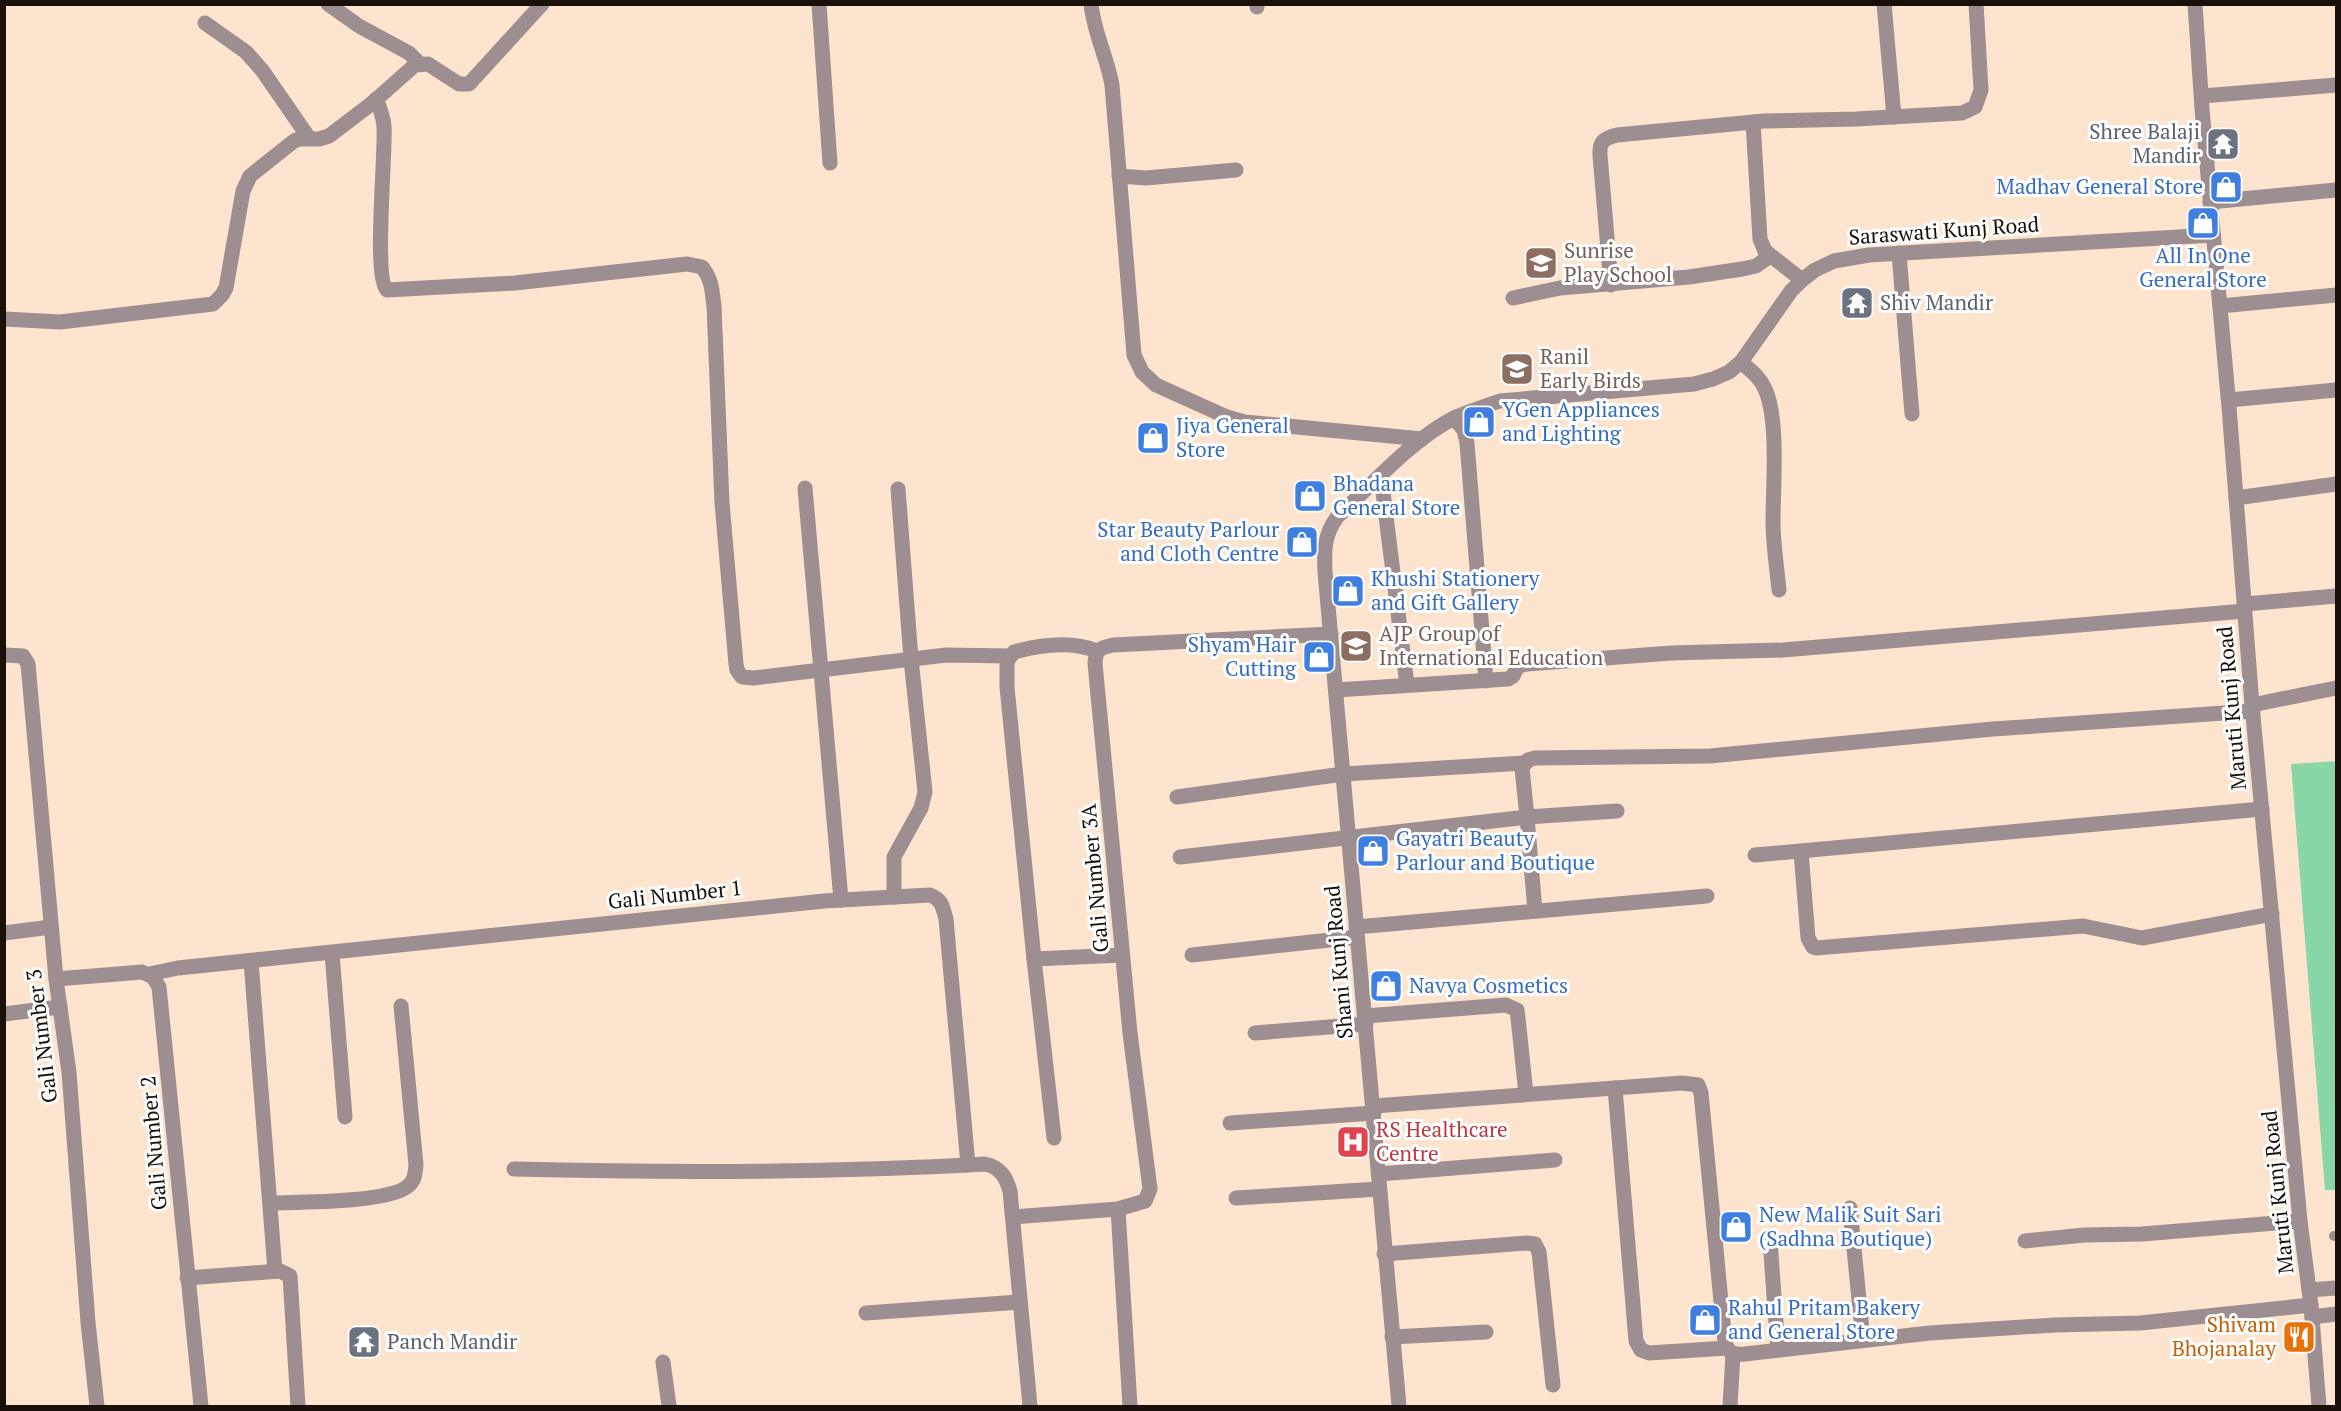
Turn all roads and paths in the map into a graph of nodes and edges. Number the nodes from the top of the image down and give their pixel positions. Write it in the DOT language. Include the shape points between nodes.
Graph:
graph roads {
  1 [pos="328,4"];
  2 [pos="542,4"];
  3 [pos="819,4"];
  4 [pos="1091,4"];
  5 [pos="1884,4"];
  6 [pos="1976,4"];
  7 [pos="2195,4"];
  8 [pos="205,23"];
  9 [pos="419,63"];
  10 [pos="2337,85"];
  11 [pos="2202,96"];
  12 [pos="376,99"];
  13 [pos="1894,117"];
  14 [pos="1753,122"];
  15 [pos="309,138"];
  16 [pos="830,163"];
  17 [pos="1236,170"];
  18 [pos="1119,176"];
  19 [pos="2337,190"];
  20 [pos="2210,202"];
  21 [pos="2213,235"];
  22 [pos="1899,253"];
  23 [pos="1770,256"];
  24 [pos="1802,280"];
  25 [pos="1611,285"];
  26 [pos="2337,295"];
  27 [pos="1514,298"];
  28 [pos="2220,306"];
  29 [pos="4,319"];
  30 [pos="1741,362"];
  31 [pos="2337,390"];
  32 [pos="2229,400"];
  33 [pos="1912,414"];
  34 [pos="1454,418"];
  35 [pos="1422,439"];
  36 [pos="1381,476"];
  37 [pos="2337,484"];
  38 [pos="805,488"];
  39 [pos="898,489"];
  40 [pos="2236,498"];
  41 [pos="1338,516"];
  42 [pos="1779,590"];
  43 [pos="2337,596"];
  44 [pos="2245,608"];
  45 [pos="1331,634"];
  46 [pos="1097,651"];
  47 [pos="4,655"];
  48 [pos="1009,656"];
  49 [pos="911,659"];
  50 [pos="820,671"];
  51 [pos="1486,681"];
  52 [pos="1407,685"];
  53 [pos="2337,688"];
  54 [pos="1336,690"];
  55 [pos="2253,708"];
  56 [pos="1524,764"];
  57 [pos="1342,774"];
  58 [pos="1177,797"];
  59 [pos="2262,809"];
  60 [pos="1617,811"];
  61 [pos="1527,817"];
  62 [pos="1348,836"];
  63 [pos="1801,852"];
  64 [pos="1755,855"];
  65 [pos="1180,857"];
  66 [pos="1707,896"];
  67 [pos="894,897"];
  68 [pos="841,900"];
  69 [pos="1535,911"];
  70 [pos="2272,914"];
  71 [pos="51,927"];
  72 [pos="1357,932"];
  73 [pos="4,933"];
  74 [pos="332,952"];
  75 [pos="1192,954"];
  76 [pos="1122,955"];
  77 [pos="1034,959"];
  78 [pos="251,961"];
  79 [pos="149,974"];
  80 [pos="56,979"];
  81 [pos="401,1006"];
  82 [pos="60,1007"];
  83 [pos="4,1014"];
  84 [pos="1365,1020"];
  85 [pos="1255,1033"];
  86 [pos="1615,1088"];
  87 [pos="1526,1094"];
  88 [pos="1374,1110"];
  89 [pos="345,1117"];
  90 [pos="1230,1123"];
  91 [pos="1054,1138"];
  92 [pos="1555,1160"];
  93 [pos="968,1165"];
  94 [pos="514,1169"];
  95 [pos="1379,1181"];
  96 [pos="1236,1198"];
  97 [pos="270,1203"];
  98 [pos="1850,1208"];
  99 [pos="1119,1209"];
  100 [pos="1012,1217"];
  101 [pos="2300,1221"];
  102 [pos="1770,1241"];
  103 [pos="2025,1241"];
  104 [pos="1384,1254"];
  105 [pos="275,1271"];
  106 [pos="187,1278"];
  107 [pos="2337,1288"];
  108 [pos="1020,1302"];
  109 [pos="2311,1304"];
  110 [pos="866,1313"];
  111 [pos="2337,1314"];
  112 [pos="1486,1332"];
  113 [pos="1392,1337"];
  114 [pos="1863,1340"];
  115 [pos="1778,1350"];
  116 [pos="1730,1351"];
  117 [pos="663,1362"];
  118 [pos="1553,1385"];
  119 [pos="97,1407"];
  120 [pos="201,1407"];
  121 [pos="298,1407"];
  122 [pos="669,1407"];
  123 [pos="1030,1407"];
  124 [pos="1130,1407"];
  125 [pos="1399,1407"];
  126 [pos="1730,1407"];
  127 [pos="2319,1407"];
  1 -- 9 [label="street"];
  2 -- 9 [label="street" via="469,84 459,84 428,64"];
  3 -- 16 [label="street"];
  4 -- 18 [label="street" via="1112,85"];
  5 -- 13 [label="street"];
  6 -- 13 [label="street" via="1981,90 1975,107 1962,113"];
  7 -- 11 [label="street, Maruti Kunj Road"];
  8 -- 15 [label="street" via="246,52"];
  9 -- 12 [label="street"];
  10 -- 11 [label="street"];
  11 -- 20 [label="street, Maruti Kunj Road"];
  12 -- 15 [label="street" via="329,136"];
  12 -- 50 [label="street" via="384,125 381,259 382,282 387,290 515,283 687,264 702,267 712,286 722,503 737,670 747,679"];
  13 -- 14 [label="street"];
  14 -- 23 [label="street" via="1760,239"];
  14 -- 25 [label="street" via="1617,135 1601,143"];
  15 -- 29 [label="street" via="294,141 247,180 229,276 222,295 213,304 60,322"];
  17 -- 18 [label="street" via="1146,178"];
  18 -- 35 [label="street" via="1134,355 1149,380 1207,409 1245,422"];
  19 -- 20 [label="street"];
  20 -- 21 [label="street, Maruti Kunj Road"];
  21 -- 22 [label="street, Saraswati Kunj Road"];
  21 -- 28 [label="street, Maruti Kunj Road"];
  22 -- 24 [label="street, Saraswati Kunj Road" via="1834,261"];
  22 -- 33 [label="street"];
  23 -- 24 [label="street"];
  23 -- 25 [label="street" via="1756,266 1742,269"];
  24 -- 30 [label="street, Saraswati Kunj Road"];
  25 -- 27 [label="street" via="1560,288"];
  26 -- 28 [label="street"];
  28 -- 32 [label="street, Maruti Kunj Road"];
  30 -- 34 [label="street, Saraswati Kunj Road" via="1729,372 1694,384 1500,401"];
  30 -- 42 [label="street" via="1766,390 1770,411"];
  31 -- 32 [label="street"];
  32 -- 40 [label="street, Maruti Kunj Road"];
  34 -- 35 [label="street, Saraswati Kunj Road"];
  34 -- 51 [label="street" via="1464,430 1467,443"];
  35 -- 36 [label="street, Saraswati Kunj Road"];
  36 -- 41 [label="street, Saraswati Kunj Road"];
  36 -- 52 [label="street"];
  37 -- 40 [label="street"];
  38 -- 50 [label="street"];
  39 -- 49 [label="street"];
  40 -- 44 [label="street, Maruti Kunj Road"];
  41 -- 45 [label="street, Shani Kunj Road" via="1325,541"];
  43 -- 44 [label="street"];
  44 -- 51 [label="street" via="1783,650 1671,653 1527,664 1518,666 1511,678"];
  44 -- 55 [label="street, Maruti Kunj Road"];
  45 -- 46 [label="street" via="1113,645"];
  45 -- 54 [label="street, Shani Kunj Road"];
  46 -- 48 [label="street" via="1070,645"];
  46 -- 76 [label="street, Gali Number 3A"];
  47 -- 71 [label="street, Gali Number 3" via="19,655 26,660"];
  48 -- 49 [label="street"];
  48 -- 77 [label="street" via="1008,699"];
  49 -- 50 [label="street"];
  49 -- 67 [label="street" via="925,792 921,808 894,857"];
  50 -- 68 [label="street"];
  51 -- 52 [label="street"];
  52 -- 54 [label="street"];
  53 -- 55 [label="street"];
  54 -- 57 [label="street, Shani Kunj Road"];
  55 -- 56 [label="street" via="1710,756 1543,757"];
  55 -- 59 [label="street, Maruti Kunj Road"];
  56 -- 57 [label="street"];
  56 -- 61 [label="street"];
  57 -- 58 [label="street"];
  57 -- 62 [label="street, Shani Kunj Road"];
  59 -- 63 [label="street"];
  59 -- 70 [label="street, Maruti Kunj Road"];
  60 -- 61 [label="street"];
  61 -- 62 [label="street"];
  61 -- 69 [label="street"];
  62 -- 65 [label="street"];
  62 -- 72 [label="street, Shani Kunj Road"];
  63 -- 64 [label="street"];
  63 -- 70 [label="street" via="1808,938 1816,948 2083,926 2142,938"];
  66 -- 69 [label="street"];
  67 -- 68 [label="street, Gali Number 1"];
  67 -- 93 [label="street, Gali Number 1" via="930,895 937,897 944,910"];
  68 -- 74 [label="street, Gali Number 1"];
  69 -- 72 [label="street"];
  70 -- 101 [label="street, Maruti Kunj Road"];
  71 -- 73 [label="street"];
  71 -- 80 [label="street, Gali Number 3"];
  72 -- 75 [label="street"];
  72 -- 84 [label="street, Shani Kunj Road"];
  74 -- 78 [label="street, Gali Number 1"];
  74 -- 89 [label="street"];
  76 -- 77 [label="street"];
  76 -- 99 [label="street, Gali Number 3A" via="1150,1189 1144,1201"];
  77 -- 91 [label="street"];
  78 -- 79 [label="street, Gali Number 1"];
  78 -- 97 [label="street"];
  79 -- 80 [label="street"];
  79 -- 106 [label="street, Gali Number 2" via="158,982 161,996"];
  80 -- 82 [label="street, Gali Number 3"];
  81 -- 97 [label="street" via="414,1178 408,1187 375,1197"];
  82 -- 83 [label="street"];
  82 -- 119 [label="street, Gali Number 3"];
  84 -- 85 [label="street"];
  84 -- 87 [label="street" via="1512,1006 1517,1010"];
  84 -- 88 [label="street, Shani Kunj Road"];
  86 -- 87 [label="street"];
  86 -- 116 [label="street" via="1690,1083 1700,1088"];
  86 -- 116 [label="street" via="1636,1341 1641,1350 1649,1353"];
  87 -- 88 [label="street"];
  88 -- 90 [label="street"];
  88 -- 95 [label="street, Shani Kunj Road"];
  92 -- 95 [label="street"];
  93 -- 94 [label="street" via="778,1172"];
  93 -- 100 [label="street" via="993,1165 1001,1172 1010,1191"];
  95 -- 96 [label="street"];
  95 -- 104 [label="street, Shani Kunj Road"];
  97 -- 105 [label="street"];
  98 -- 114 [label="street"];
  99 -- 100 [label="street, Gali Number 3A"];
  99 -- 124 [label="street"];
  100 -- 108 [label="street"];
  101 -- 103 [label="street"];
  101 -- 109 [label="street, Maruti Kunj Road"];
  102 -- 115 [label="street"];
  104 -- 113 [label="street, Shani Kunj Road"];
  104 -- 118 [label="street" via="1535,1244"];
  105 -- 106 [label="street"];
  105 -- 121 [label="street" via="287,1273 292,1285"];
  106 -- 120 [label="street, Gali Number 2"];
  107 -- 109 [label="street"];
  108 -- 110 [label="street"];
  108 -- 123 [label="street"];
  109 -- 111 [label="street"];
  109 -- 114 [label="street" via="2140,1323 2055,1325"];
  109 -- 127 [label="street, Maruti Kunj Road"];
  112 -- 113 [label="street"];
  113 -- 125 [label="street, Shani Kunj Road"];
  114 -- 115 [label="street"];
  115 -- 116 [label="street"];
  116 -- 126 [label="street"];
  117 -- 122 [label="street"];
}
